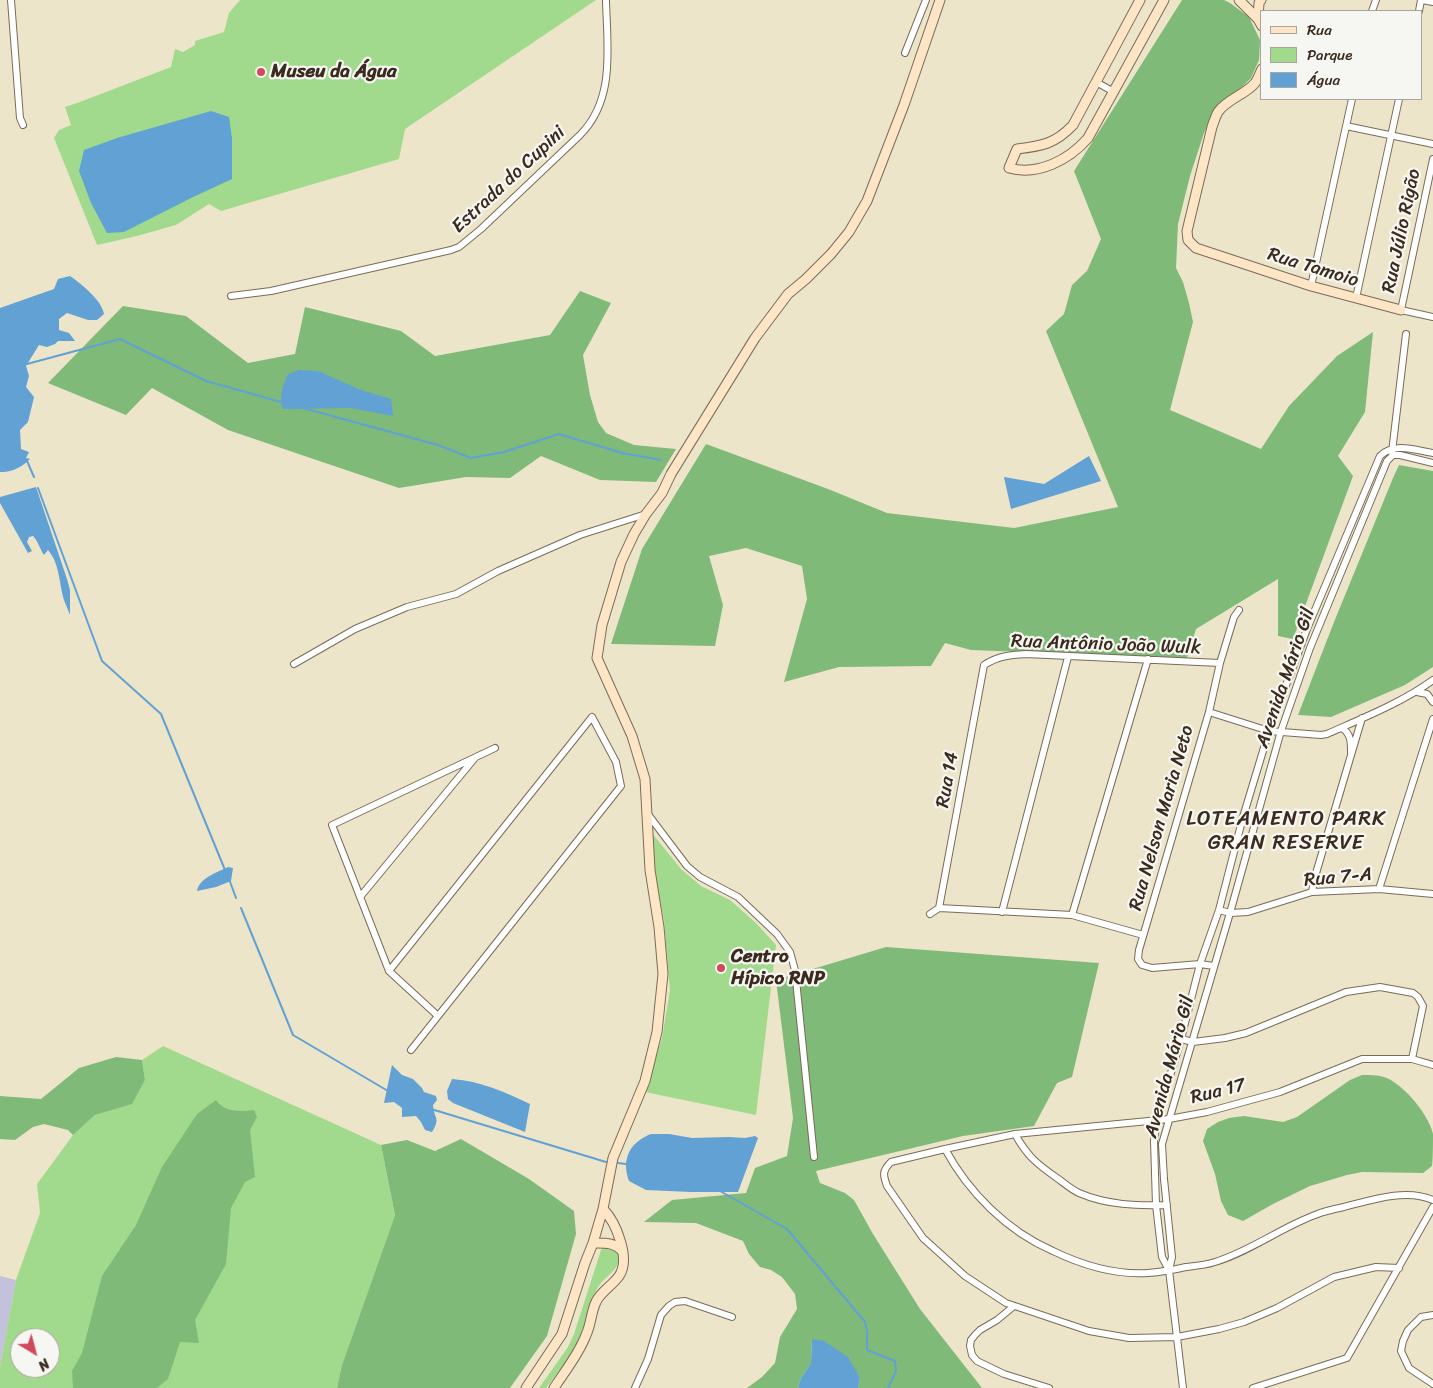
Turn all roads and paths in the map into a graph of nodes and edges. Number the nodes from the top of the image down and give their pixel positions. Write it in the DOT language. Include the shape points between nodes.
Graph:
graph roads {
  1 [pos="11,0"];
  2 [pos="606,0"];
  3 [pos="926,0"];
  4 [pos="940,0"];
  5 [pos="1140,0"];
  6 [pos="1164,0"];
  7 [pos="1241,0"];
  8 [pos="1422,0"];
  9 [pos="1260,1"];
  10 [pos="1433,2"];
  11 [pos="1260,23"];
  12 [pos="905,53"];
  13 [pos="1260,73"];
  14 [pos="1096,82"];
  15 [pos="1114,92"];
  16 [pos="1352,100"];
  17 [pos="1400,100"];
  18 [pos="23,124"];
  19 [pos="1346,126"];
  20 [pos="1392,135"];
  21 [pos="1433,144"];
  22 [pos="1433,159"];
  23 [pos="1311,286"];
  24 [pos="231,296"];
  25 [pos="1356,298"];
  26 [pos="1401,310"];
  27 [pos="1433,317"];
  28 [pos="1406,334"];
  29 [pos="1392,448"];
  30 [pos="1433,453"];
  31 [pos="1393,456"];
  32 [pos="1433,463"];
  33 [pos="1360,502"];
  34 [pos="1368,505"];
  35 [pos="646,514"];
  36 [pos="1336,561"];
  37 [pos="1344,564"];
  38 [pos="1239,610"];
  39 [pos="1301,644"];
  40 [pos="1310,648"];
  41 [pos="1068,657"];
  42 [pos="1148,659"];
  43 [pos="991,661"];
  44 [pos="1220,663"];
  45 [pos="294,664"];
  46 [pos="1433,680"];
  47 [pos="1417,692"];
  48 [pos="1433,702"];
  49 [pos="1208,712"];
  50 [pos="1362,718"];
  51 [pos="1433,719"];
  52 [pos="1337,729"];
  53 [pos="1269,731"];
  54 [pos="1281,731"];
  55 [pos="495,748"];
  56 [pos="476,757"];
  57 [pos="1351,758"];
  58 [pos="647,813"];
  59 [pos="1243,817"];
  60 [pos="1256,820"];
  61 [pos="1379,889"];
  62 [pos="1312,892"];
  63 [pos="1433,894"];
  64 [pos="360,897"];
  65 [pos="940,908"];
  66 [pos="1218,910"];
  67 [pos="1002,912"];
  68 [pos="1230,913"];
  69 [pos="930,914"];
  70 [pos="1072,915"];
  71 [pos="1143,935"];
  72 [pos="1200,964"];
  73 [pos="1214,966"];
  74 [pos="389,971"];
  75 [pos="438,1016"];
  76 [pos="1180,1039"];
  77 [pos="1192,1042"];
  78 [pos="411,1050"];
  79 [pos="1412,1059"];
  80 [pos="1433,1065"];
  81 [pos="1169,1119"];
  82 [pos="1157,1120"];
  83 [pos="1015,1134"];
  84 [pos="945,1149"];
  85 [pos="814,1157"];
  86 [pos="1155,1178"];
  87 [pos="1164,1179"];
  88 [pos="1433,1200"];
  89 [pos="1156,1205"];
  90 [pos="1167,1205"];
  91 [pos="1433,1207"];
  92 [pos="603,1208"];
  93 [pos="593,1244"];
  94 [pos="623,1252"];
  95 [pos="1399,1268"];
  96 [pos="1169,1270"];
  97 [pos="1014,1306"];
  98 [pos="1433,1315"];
  99 [pos="732,1317"];
  100 [pos="1177,1337"];
  101 [pos="1433,1384"];
  102 [pos="1258,1387"];
  103 [pos="526,1388"];
  104 [pos="554,1388"];
  105 [pos="635,1388"];
  106 [pos="1049,1388"];
  107 [pos="1183,1388"];
  1 -- 18 [label="street"];
  2 -- 24 [label="street, Estrada do Cupini" via="607,68 605,88 596,115 580,135 481,230 451,250 272,291"];
  3 -- 12 [label="street"];
  4 -- 35 [label="street" via="867,201 849,232 825,260 788,294 755,338 662,493"];
  5 -- 14 [label="street"];
  6 -- 15 [label="street"];
  7 -- 9 [label="street" via="1252,4"];
  7 -- 11 [label="street"];
  8 -- 10 [label="street"];
  9 -- 11 [label="street"];
  13 -- 23 [label="street, Rua Tamoio" via="1255,82 1227,103 1215,118 1187,231 1188,240 1196,248"];
  14 -- 15 [label="street"];
  14 -- 15 [label="street" via="1064,134 1047,144 1017,149 1009,168 1041,168 1079,149"];
  16 -- 19 [label="street"];
  17 -- 20 [label="street"];
  19 -- 20 [label="street"];
  19 -- 23 [label="street"];
  20 -- 21 [label="street"];
  20 -- 25 [label="street"];
  22 -- 26 [label="street, Rua Júlio Rigão"];
  23 -- 25 [label="street, Rua Tamoio"];
  25 -- 26 [label="street, Rua Tamoio"];
  26 -- 27 [label="street, Rua Tamoio"];
  28 -- 29 [label="street"];
  29 -- 30 [label="street"];
  29 -- 31 [label="street"];
  29 -- 33 [label="street, Avenida Mário Gil" via="1380,456"];
  31 -- 32 [label="street"];
  31 -- 34 [label="street, Avenida Mário Gil" via="1387,461"];
  33 -- 34 [label="street"];
  33 -- 36 [label="street, Avenida Mário Gil"];
  34 -- 37 [label="street, Avenida Mário Gil"];
  35 -- 45 [label="street" via="580,535 498,571 456,594 407,607 354,629"];
  35 -- 58 [label="street" via="621,562 602,625 597,658 632,736 645,779"];
  36 -- 37 [label="street"];
  36 -- 39 [label="street, Avenida Mário Gil"];
  37 -- 40 [label="street, Avenida Mário Gil"];
  38 -- 44 [label="street, Rua Nelson Maria Neto"];
  39 -- 40 [label="street"];
  39 -- 53 [label="street, Avenida Mário Gil"];
  40 -- 54 [label="street, Avenida Mário Gil"];
  41 -- 42 [label="street, Rua Antônio João Wulk"];
  41 -- 43 [label="street, Rua Antônio João Wulk" via="1005,655"];
  41 -- 67 [label="street"];
  42 -- 44 [label="street, Rua Antônio João Wulk"];
  42 -- 70 [label="street"];
  43 -- 65 [label="street, Rua 14" via="984,666 981,679"];
  44 -- 49 [label="street, Rua Nelson Maria Neto"];
  46 -- 47 [label="street"];
  47 -- 48 [label="street" via="1427,694"];
  47 -- 50 [label="street"];
  49 -- 53 [label="street"];
  49 -- 71 [label="street, Rua Nelson Maria Neto"];
  50 -- 52 [label="street"];
  50 -- 57 [label="street"];
  51 -- 61 [label="street"];
  52 -- 54 [label="street" via="1320,735"];
  52 -- 57 [label="street" via="1342,728 1350,736"];
  53 -- 54 [label="street"];
  53 -- 59 [label="street, Avenida Mário Gil"];
  54 -- 60 [label="street, Avenida Mário Gil"];
  55 -- 56 [label="street"];
  56 -- 64 [label="street"];
  56 -- 64 [label="street" via="332,825"];
  57 -- 62 [label="street"];
  58 -- 85 [label="street" via="687,866 700,877 738,897 777,934 790,952 795,970"];
  58 -- 92 [label="street" via="650,870 664,974 650,1064 613,1158"];
  59 -- 60 [label="street"];
  59 -- 66 [label="street, Avenida Mário Gil"];
  60 -- 68 [label="street, Avenida Mário Gil"];
  61 -- 62 [label="street, Rua 7-A"];
  61 -- 63 [label="street, Rua 7-A"];
  62 -- 68 [label="street, Rua 7-A" via="1248,912"];
  64 -- 74 [label="street"];
  65 -- 67 [label="street"];
  65 -- 69 [label="street"];
  66 -- 68 [label="street, Rua 7-A"];
  66 -- 72 [label="street, Avenida Mário Gil"];
  67 -- 70 [label="street"];
  68 -- 73 [label="street, Avenida Mário Gil"];
  70 -- 71 [label="street"];
  71 -- 72 [label="street, Rua Nelson Maria Neto" via="1138,950 1142,965 1152,968"];
  72 -- 73 [label="street, Rua Nelson Maria Neto"];
  72 -- 76 [label="street, Avenida Mário Gil"];
  73 -- 77 [label="street, Avenida Mário Gil"];
  74 -- 75 [label="street"];
  74 -- 75 [label="street" via="592,717 616,762 621,786"];
  75 -- 78 [label="street"];
  76 -- 77 [label="street"];
  76 -- 82 [label="street, Avenida Mário Gil"];
  77 -- 79 [label="street" via="1246,1033 1346,992 1380,987 1412,993 1423,1006"];
  77 -- 81 [label="street, Avenida Mário Gil"];
  79 -- 80 [label="street, Rua 17"];
  79 -- 81 [label="street, Rua 17" via="1362,1059 1280,1092"];
  81 -- 82 [label="street, Rua 17"];
  81 -- 87 [label="street, Avenida Mário Gil" via="1162,1144"];
  82 -- 83 [label="street, Rua 17"];
  82 -- 86 [label="street, Avenida Mário Gil"];
  83 -- 84 [label="street, Rua 17"];
  83 -- 89 [label="street" via="1038,1165 1078,1193 1130,1206"];
  84 -- 96 [label="street" via="980,1199 1006,1223 1038,1245 1071,1260 1108,1270 1147,1273"];
  84 -- 97 [label="street, Rua 17" via="892,1162 885,1168 883,1176 887,1186 923,1238 965,1276"];
  86 -- 87 [label="street"];
  86 -- 89 [label="street, Avenida Mário Gil"];
  87 -- 90 [label="street, Avenida Mário Gil"];
  88 -- 96 [label="street" via="1424,1196 1397,1196 1316,1214 1226,1258"];
  89 -- 90 [label="street"];
  89 -- 96 [label="street, Avenida Mário Gil" via="1162,1257"];
  90 -- 96 [label="street, Avenida Mário Gil" via="1172,1257"];
  91 -- 95 [label="street"];
  92 -- 93 [label="street"];
  92 -- 94 [label="street" via="610,1216"];
  93 -- 94 [label="street" via="612,1244"];
  93 -- 103 [label="street" via="562,1334"];
  94 -- 104 [label="street" via="622,1272 596,1301 582,1345"];
  95 -- 100 [label="street" via="1376,1267 1334,1277 1244,1322"];
  95 -- 102 [label="street" via="1347,1358"];
  96 -- 100 [label="street"];
  97 -- 100 [label="street" via="1097,1332 1129,1338"];
  97 -- 106 [label="street" via="975,1335 970,1346 972,1355 977,1361 1004,1374"];
  98 -- 101 [label="street" via="1421,1317 1408,1330 1401,1351 1409,1368"];
  99 -- 105 [label="street" via="685,1301 669,1306 661,1315 648,1359"];
  100 -- 107 [label="street"];
}
